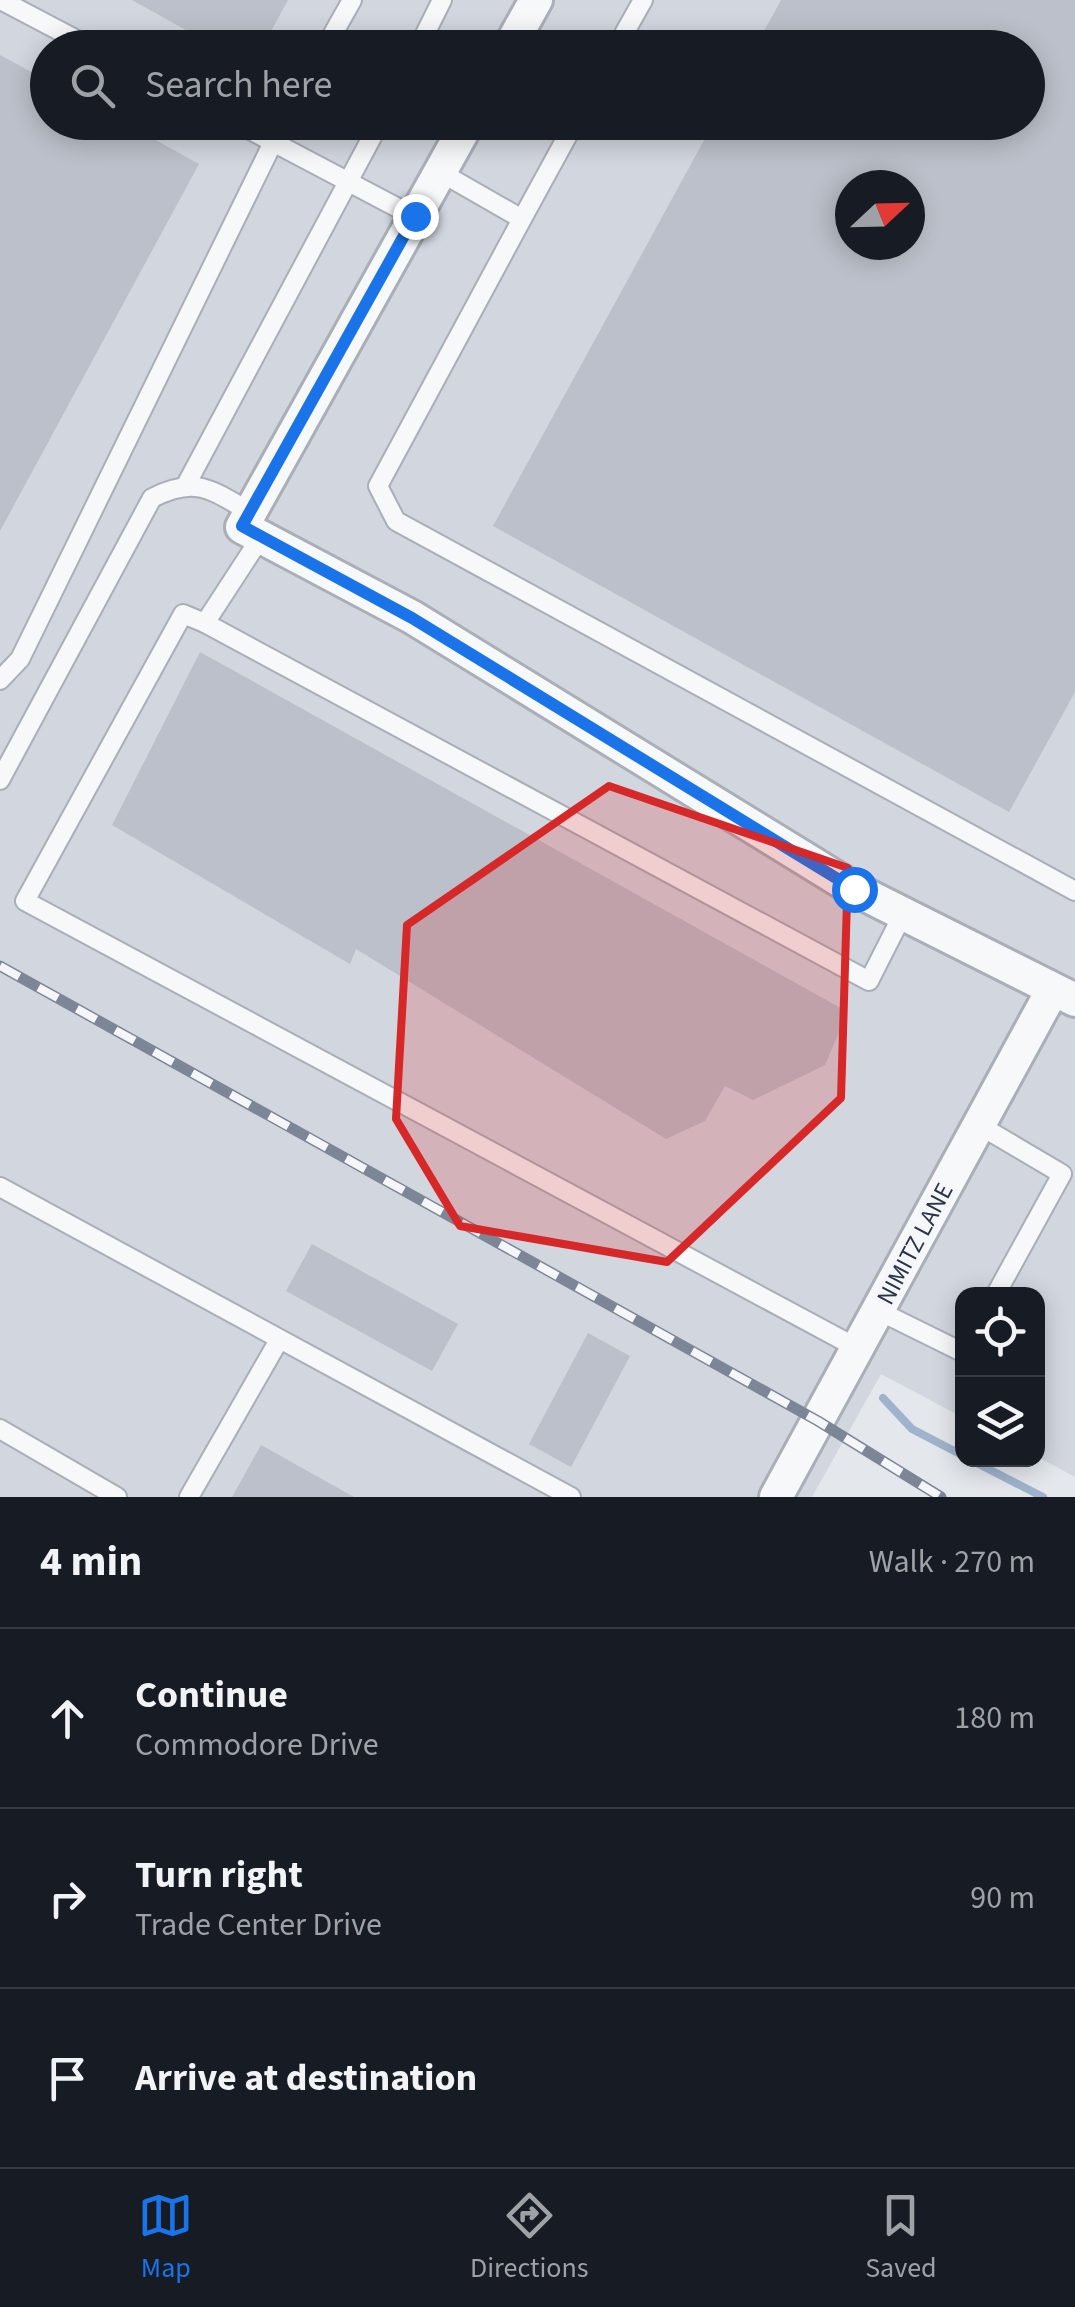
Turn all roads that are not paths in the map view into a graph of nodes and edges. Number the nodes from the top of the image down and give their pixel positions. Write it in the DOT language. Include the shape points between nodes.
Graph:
graph roads {
  1 [pos="1,0"];
  2 [pos="352,0"];
  3 [pos="442,0"];
  4 [pos="536,0"];
  5 [pos="643,0"];
  6 [pos="58,30"];
  7 [pos="335,30"];
  8 [pos="427,30"];
  9 [pos="520,30"];
  10 [pos="626,30"];
  11 [pos="268,140"];
  12 [pos="371,140"];
  13 [pos="458,140"];
  14 [pos="565,140"];
  15 [pos="272,142"];
  16 [pos="440,172"];
  17 [pos="350,183"];
  18 [pos="415,216"];
  19 [pos="522,219"];
  20 [pos="186,485"];
  21 [pos="251,525"];
  22 [pos="205,623"];
  23 [pos="0,680"];
  24 [pos="0,780"];
  25 [pos="1075,891"];
  26 [pos="903,914"];
  27 [pos="1067,991"];
  28 [pos="980,1124"];
  29 [pos="0,1188"];
  30 [pos="1000,1287"];
  31 [pos="879,1311"];
  32 [pos="279,1340"];
  33 [pos="858,1349"];
  34 [pos="955,1349"];
  35 [pos="0,1430"];
  36 [pos="117,1497"];
  37 [pos="189,1497"];
  38 [pos="571,1497"];
  39 [pos="776,1497"];
  1 -- 6 [label="lane"];
  2 -- 7 [label="lane"];
  3 -- 8 [label="lane"];
  4 -- 9 [label="street"];
  5 -- 10 [label="lane"];
  11 -- 15 [label="lane"];
  12 -- 17 [label="lane"];
  13 -- 16 [label="street"];
  14 -- 19 [label="lane"];
  15 -- 17 [label="lane"];
  15 -- 23 [label="lane" via="20,659"];
  16 -- 18 [label="street"];
  16 -- 19 [label="lane"];
  17 -- 18 [label="lane"];
  17 -- 20 [label="lane"];
  18 -- 21 [label="street"];
  19 -- 25 [label="lane" via="378,486 396,521"];
  20 -- 21 [label="lane" via="209,488"];
  20 -- 24 [label="lane" via="152,498"];
  21 -- 22 [label="lane"];
  21 -- 26 [label="street"];
  22 -- 26 [label="lane" via="869,981"];
  22 -- 33 [label="lane" via="183,614 26,901"];
  26 -- 27 [label="street"];
  27 -- 28 [label="street, NIMITZ LANE"];
  28 -- 30 [label="lane" via="1062,1174"];
  28 -- 31 [label="street, NIMITZ LANE"];
  29 -- 32 [label="lane"];
  31 -- 33 [label="street, NIMITZ LANE"];
  31 -- 34 [label="lane"];
  32 -- 37 [label="lane"];
  32 -- 38 [label="lane"];
  33 -- 39 [label="street, NIMITZ LANE"];
  35 -- 36 [label="lane"];
}
